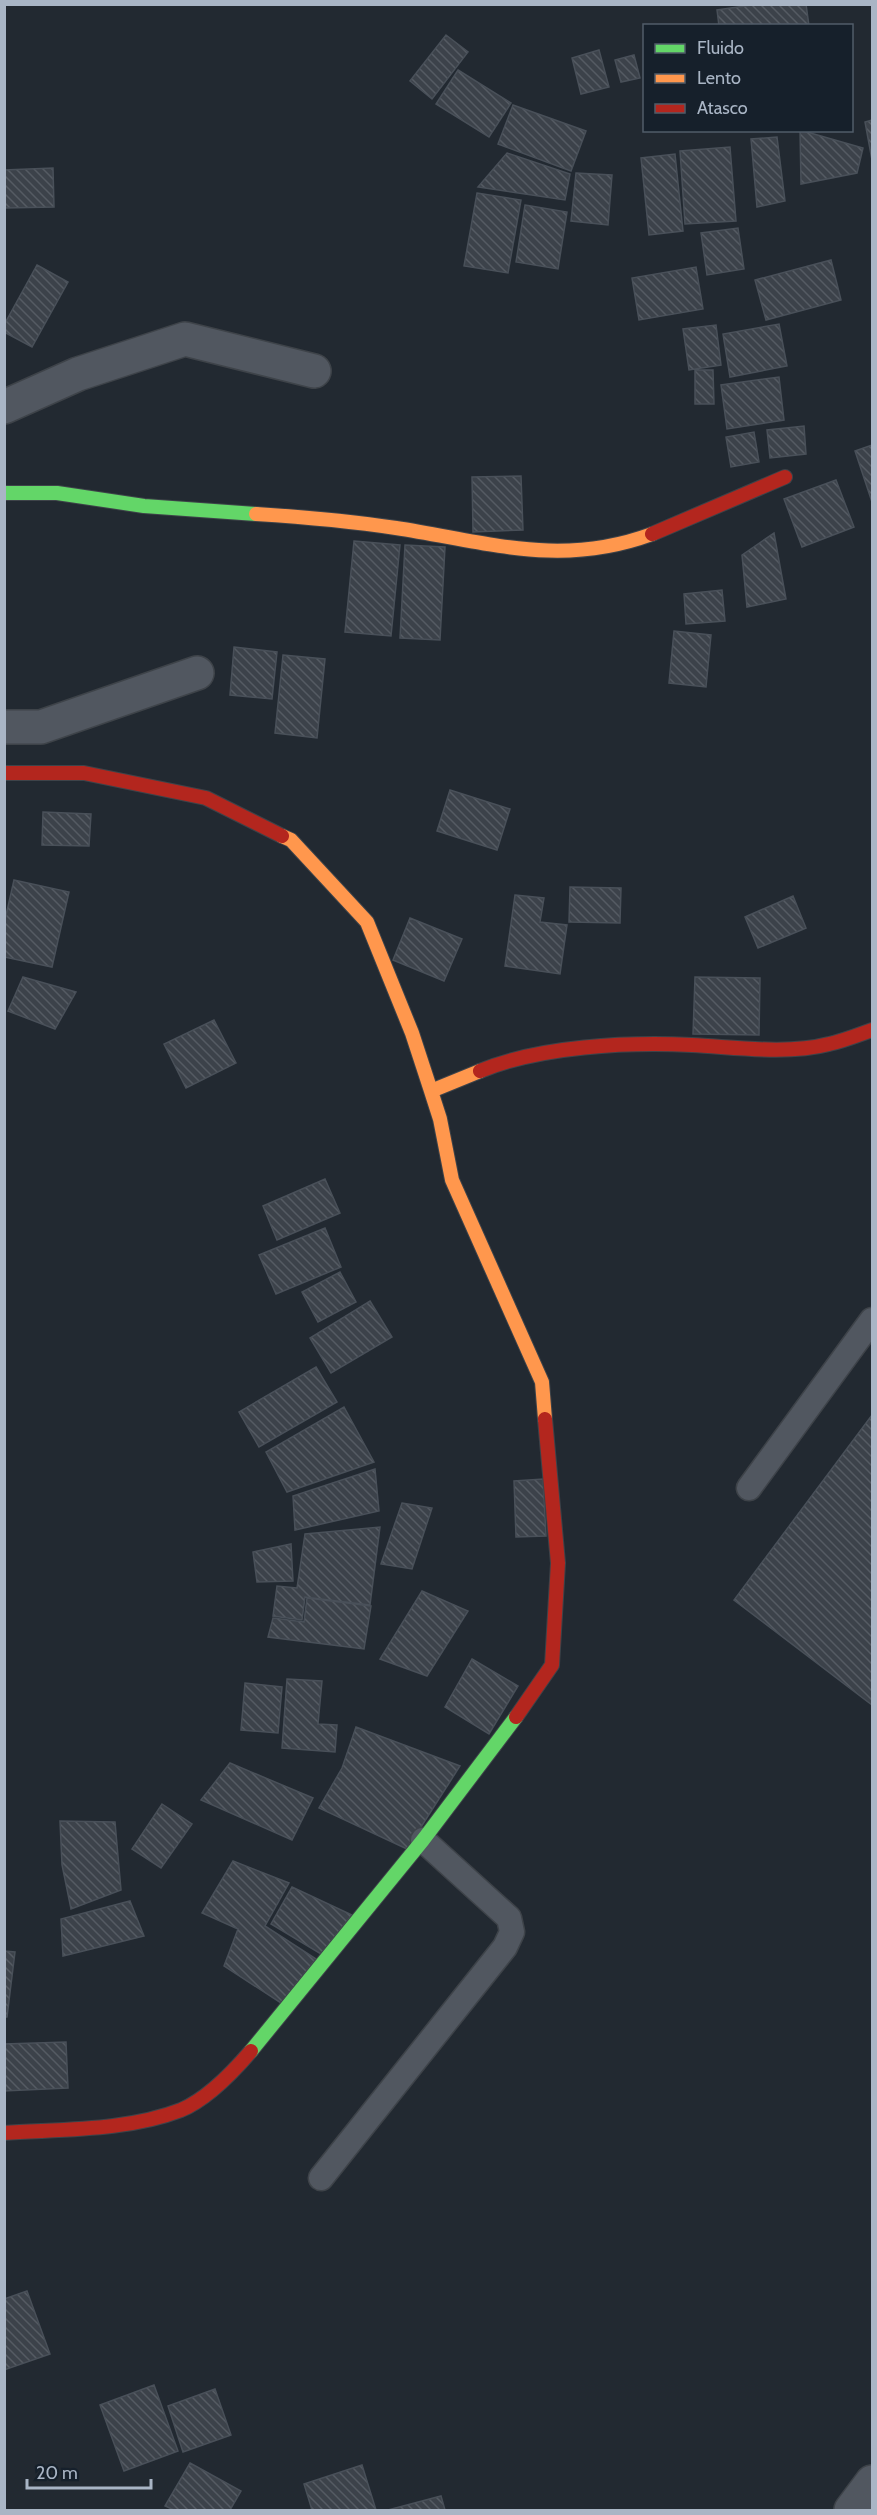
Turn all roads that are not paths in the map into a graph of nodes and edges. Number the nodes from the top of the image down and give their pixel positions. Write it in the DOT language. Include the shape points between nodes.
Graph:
graph roads {
  1 [pos="315,371"];
  2 [pos="4,407"];
  3 [pos="785,477"];
  4 [pos="4,493"];
  5 [pos="197,673"];
  6 [pos="4,727"];
  7 [pos="4,773"];
  8 [pos="873,1030"];
  9 [pos="431,1091"];
  10 [pos="873,1320"];
  11 [pos="750,1488"];
  12 [pos="423,1840"];
  13 [pos="4,2133"];
  14 [pos="321,2178"];
  15 [pos="873,2482"];
  16 [pos="851,2511"];
  1 -- 2 [label="street" via="185,339 78,374"];
  3 -- 4 [label="street" via="633,542 585,551 537,550 377,525 144,506 34,490"];
  5 -- 6 [label="street" via="41,727"];
  7 -- 9 [label="street" via="84,772 206,798 291,840 367,922"];
  8 -- 9 [label="street" via="827,1045 755,1050 622,1046 560,1052 501,1062"];
  9 -- 12 [label="street" via="452,1180 542,1382 558,1563 552,1665"];
  10 -- 11 [label="lane"];
  12 -- 13 [label="street" via="221,2083 183,2109 135,2123"];
  12 -- 14 [label="lane" via="508,1918 512,1932 506,1947"];
  15 -- 16 [label="street"];
}
